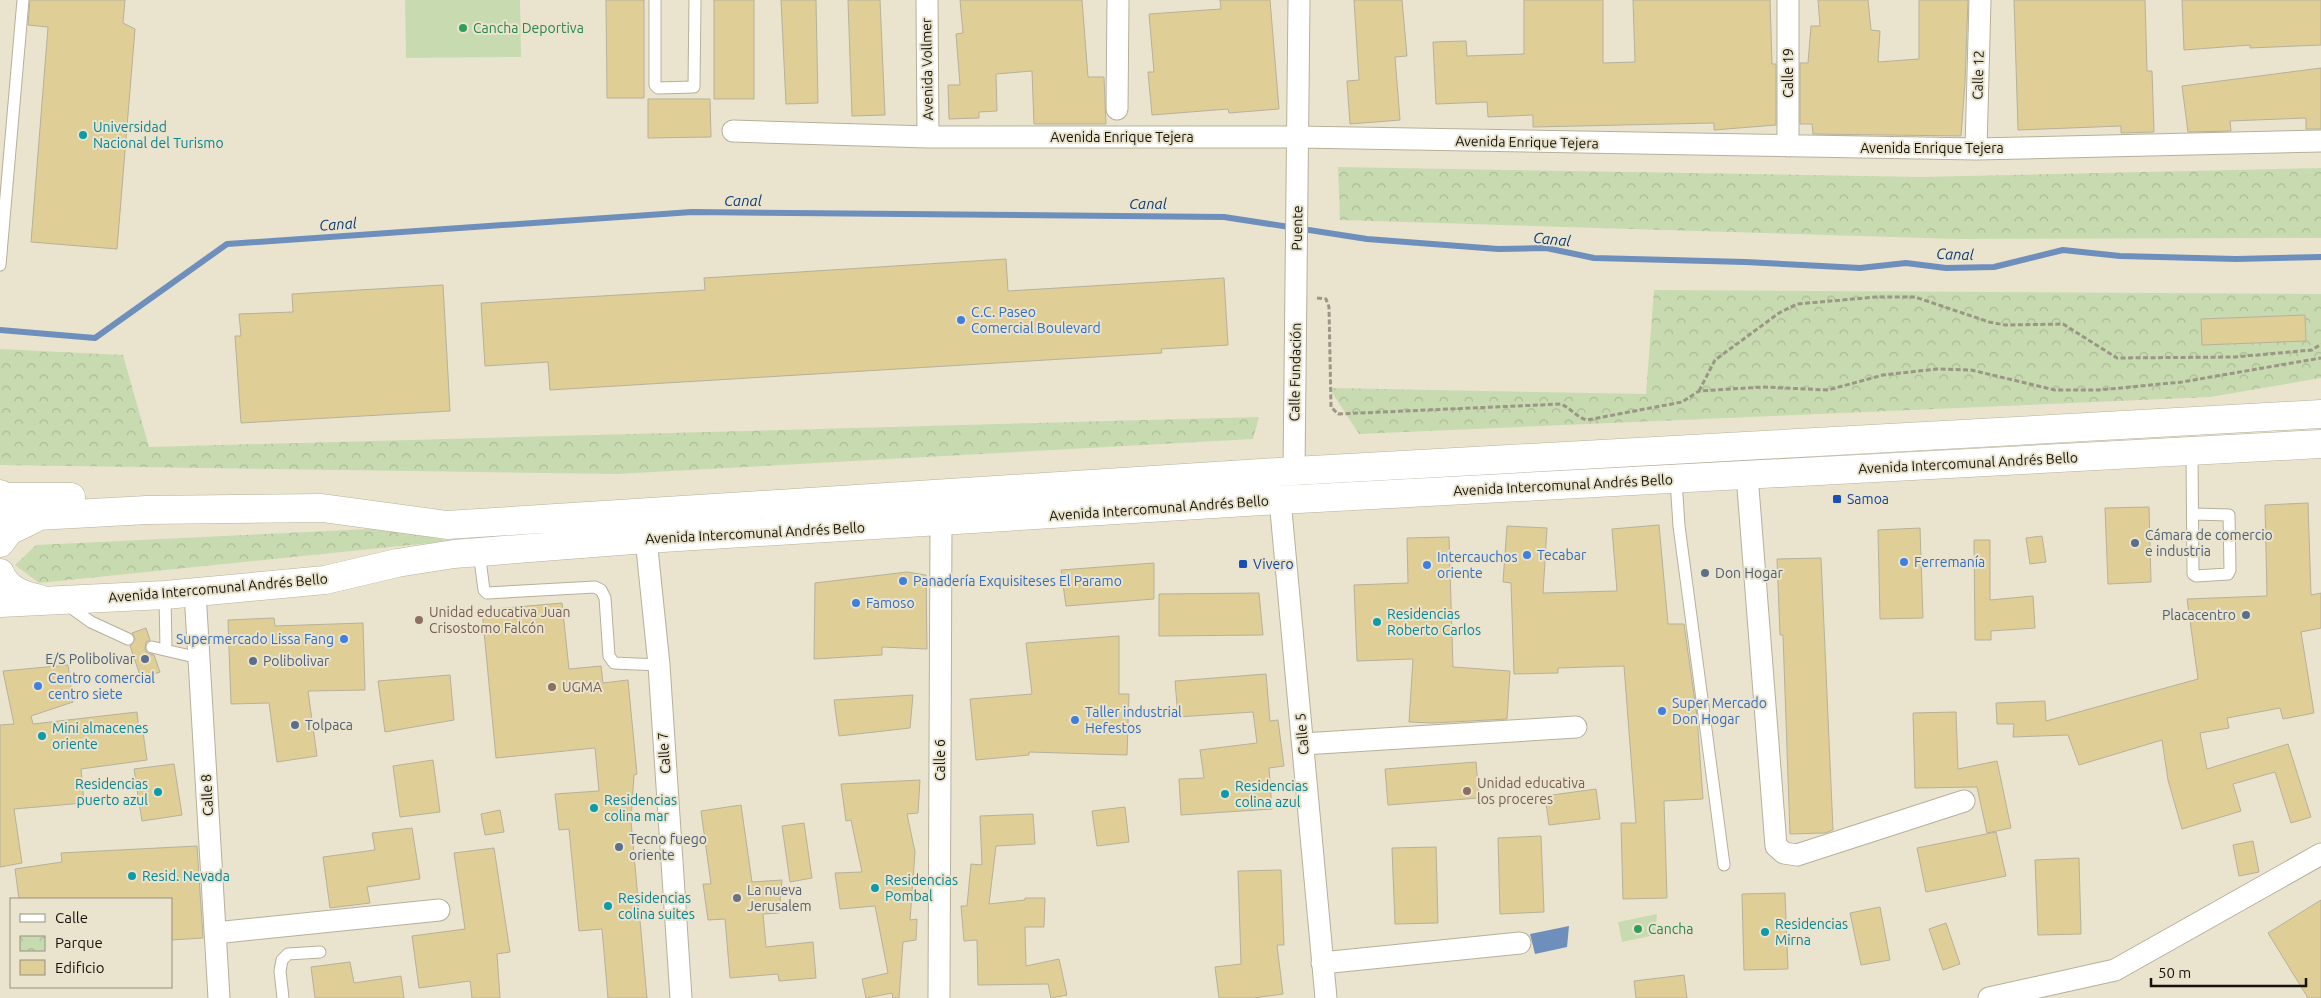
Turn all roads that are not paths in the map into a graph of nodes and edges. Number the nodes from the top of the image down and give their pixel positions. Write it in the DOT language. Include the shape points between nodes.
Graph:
graph roads {
  1 [pos="23,0"];
  2 [pos="655,0"];
  3 [pos="696,0"];
  4 [pos="926,0"];
  5 [pos="1118,0"];
  6 [pos="1300,0"];
  7 [pos="1788,0"];
  8 [pos="1980,0"];
  9 [pos="1117,109"];
  10 [pos="733,131"];
  11 [pos="928,137"];
  12 [pos="1298,137"];
  13 [pos="2321,141"];
  14 [pos="1788,146"];
  15 [pos="1976,149"];
  16 [pos="0,265"];
  17 [pos="1296,273"];
  18 [pos="2321,414"];
  19 [pos="2321,444"];
  20 [pos="2192,451"];
  21 [pos="1294,471"];
  22 [pos="1747,475"];
  23 [pos="1676,480"];
  24 [pos="0,494"];
  25 [pos="1280,500"];
  26 [pos="147,510"];
  27 [pos="2194,514"];
  28 [pos="45,515"];
  29 [pos="0,518"];
  30 [pos="942,522"];
  31 [pos="646,539"];
  32 [pos="0,543"];
  33 [pos="479,552"];
  34 [pos="0,573"];
  35 [pos="195,592"];
  36 [pos="166,595"];
  37 [pos="55,601"];
  38 [pos="0,604"];
  39 [pos="128,639"];
  40 [pos="152,647"];
  41 [pos="166,649"];
  42 [pos="199,658"];
  43 [pos="658,665"];
  44 [pos="1576,727"];
  45 [pos="1303,744"];
  46 [pos="1964,801"];
  47 [pos="2321,854"];
  48 [pos="1724,864"];
  49 [pos="439,910"];
  50 [pos="215,933"];
  51 [pos="1520,943"];
  52 [pos="320,952"];
  53 [pos="1322,963"];
  54 [pos="219,998"];
  55 [pos="283,998"];
  56 [pos="681,998"];
  57 [pos="939,998"];
  58 [pos="1326,998"];
  59 [pos="1989,998"];
  1 -- 16 [label="lane"];
  2 -- 3 [label="lane" via="655,85 658,88 694,87"];
  4 -- 11 [label="street, Avenida Vollmer"];
  5 -- 9 [label="street"];
  6 -- 12 [label="street"];
  7 -- 14 [label="street, Calle 19"];
  8 -- 15 [label="street, Calle 12"];
  10 -- 11 [label="street, Avenida Enrique Tejera"];
  11 -- 12 [label="street, Avenida Enrique Tejera"];
  12 -- 14 [label="street, Avenida Enrique Tejera"];
  12 -- 17 [label="street, Puente"];
  13 -- 15 [label="street, Avenida Enrique Tejera"];
  14 -- 15 [label="street, Avenida Enrique Tejera"];
  17 -- 21 [label="street, Calle Fundación"];
  18 -- 21 [label="main road, Avenida Intercomunal Andrés Bello"];
  19 -- 20 [label="main road, Avenida Intercomunal Andrés Bello"];
  20 -- 22 [label="main road, Avenida Intercomunal Andrés Bello"];
  20 -- 27 [label="lane"];
  21 -- 26 [label="main road, Avenida Intercomunal Andrés Bello" via="447,525 322,508"];
  22 -- 23 [label="main road, Avenida Intercomunal Andrés Bello"];
  22 -- 46 [label="street" via="1776,846 1784,853 1797,855"];
  23 -- 25 [label="main road, Avenida Intercomunal Andrés Bello"];
  23 -- 48 [label="lane" via="1679,526"];
  24 -- 26 [label="main road" via="117,498"];
  25 -- 30 [label="main road, Avenida Intercomunal Andrés Bello"];
  25 -- 45 [label="street, Calle 5"];
  26 -- 28 [label="main road, Avenida Intercomunal Andrés Bello"];
  27 -- 27 [label="lane" via="2193,574 2228,574 2229,515"];
  28 -- 29 [label="main road, Avenida Intercomunal Andrés Bello"];
  28 -- 32 [label="main road" via="9,531"];
  30 -- 31 [label="main road, Avenida Intercomunal Andrés Bello"];
  30 -- 57 [label="street, Calle 6"];
  31 -- 33 [label="main road, Avenida Intercomunal Andrés Bello"];
  31 -- 43 [label="street, Calle 7"];
  33 -- 35 [label="main road, Avenida Intercomunal Andrés Bello" via="397,563 325,580"];
  33 -- 43 [label="lane" via="487,593 595,587 601,590 605,598 609,656 614,663"];
  34 -- 37 [label="main road" via="16,592"];
  35 -- 36 [label="main road, Avenida Intercomunal Andrés Bello"];
  35 -- 42 [label="street, Calle 8"];
  36 -- 37 [label="main road, Avenida Intercomunal Andrés Bello"];
  36 -- 41 [label="lane"];
  37 -- 38 [label="main road, Avenida Intercomunal Andrés Bello"];
  37 -- 39 [label="lane"];
  40 -- 41 [label="lane"];
  41 -- 42 [label="lane"];
  42 -- 50 [label="street, Calle 8"];
  43 -- 56 [label="street, Calle 7"];
  44 -- 45 [label="street"];
  45 -- 53 [label="street, Calle 5"];
  47 -- 59 [label="street" via="2115,970"];
  49 -- 50 [label="street"];
  50 -- 54 [label="street, Calle 8"];
  51 -- 53 [label="street"];
  52 -- 55 [label="lane" via="288,954 282,960"];
  53 -- 58 [label="street, Calle 5"];
}
